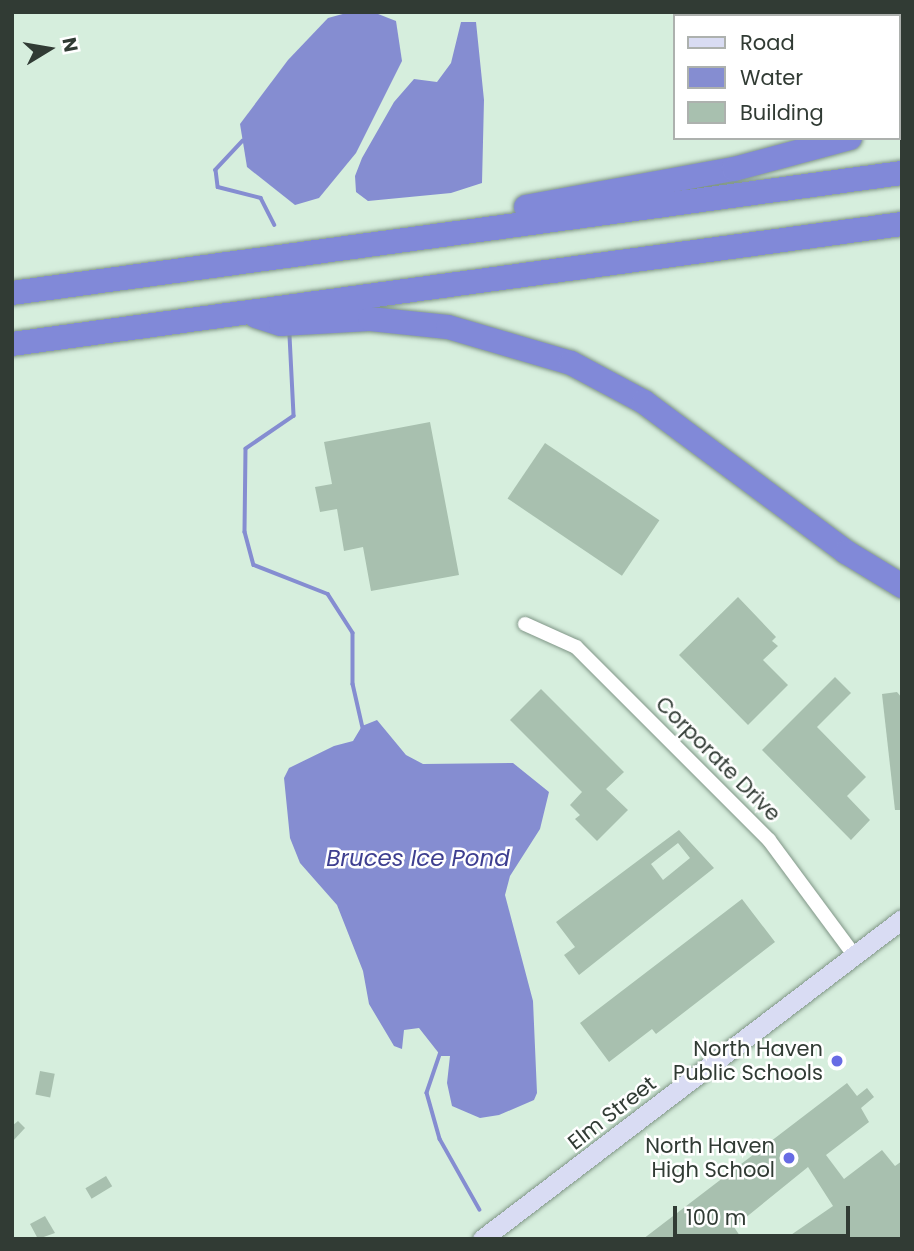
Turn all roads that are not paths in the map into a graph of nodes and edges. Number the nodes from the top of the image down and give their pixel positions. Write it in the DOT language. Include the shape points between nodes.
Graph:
graph roads {
  1 [pos="843,140"];
  2 [pos="902,173"];
  3 [pos="902,224"];
  4 [pos="466,232"];
  5 [pos="12,293"];
  6 [pos="249,312"];
  7 [pos="12,344"];
  8 [pos="902,586"];
  9 [pos="525,624"];
  10 [pos="902,919"];
  11 [pos="853,955"];
  12 [pos="482,1239"];
  1 -- 4 [label="highway" via="734,169 516,209"];
  2 -- 4 [label="highway"];
  3 -- 6 [label="highway"];
  4 -- 5 [label="highway"];
  6 -- 7 [label="highway"];
  6 -- 8 [label="highway" via="281,324 352,319 448,327 570,363 644,402 846,552"];
  9 -- 11 [label="street, Corporate Drive" via="576,647 749,820 780,853"];
  10 -- 11 [label="street, Elm Street"];
  11 -- 12 [label="street, Elm Street"];
}
